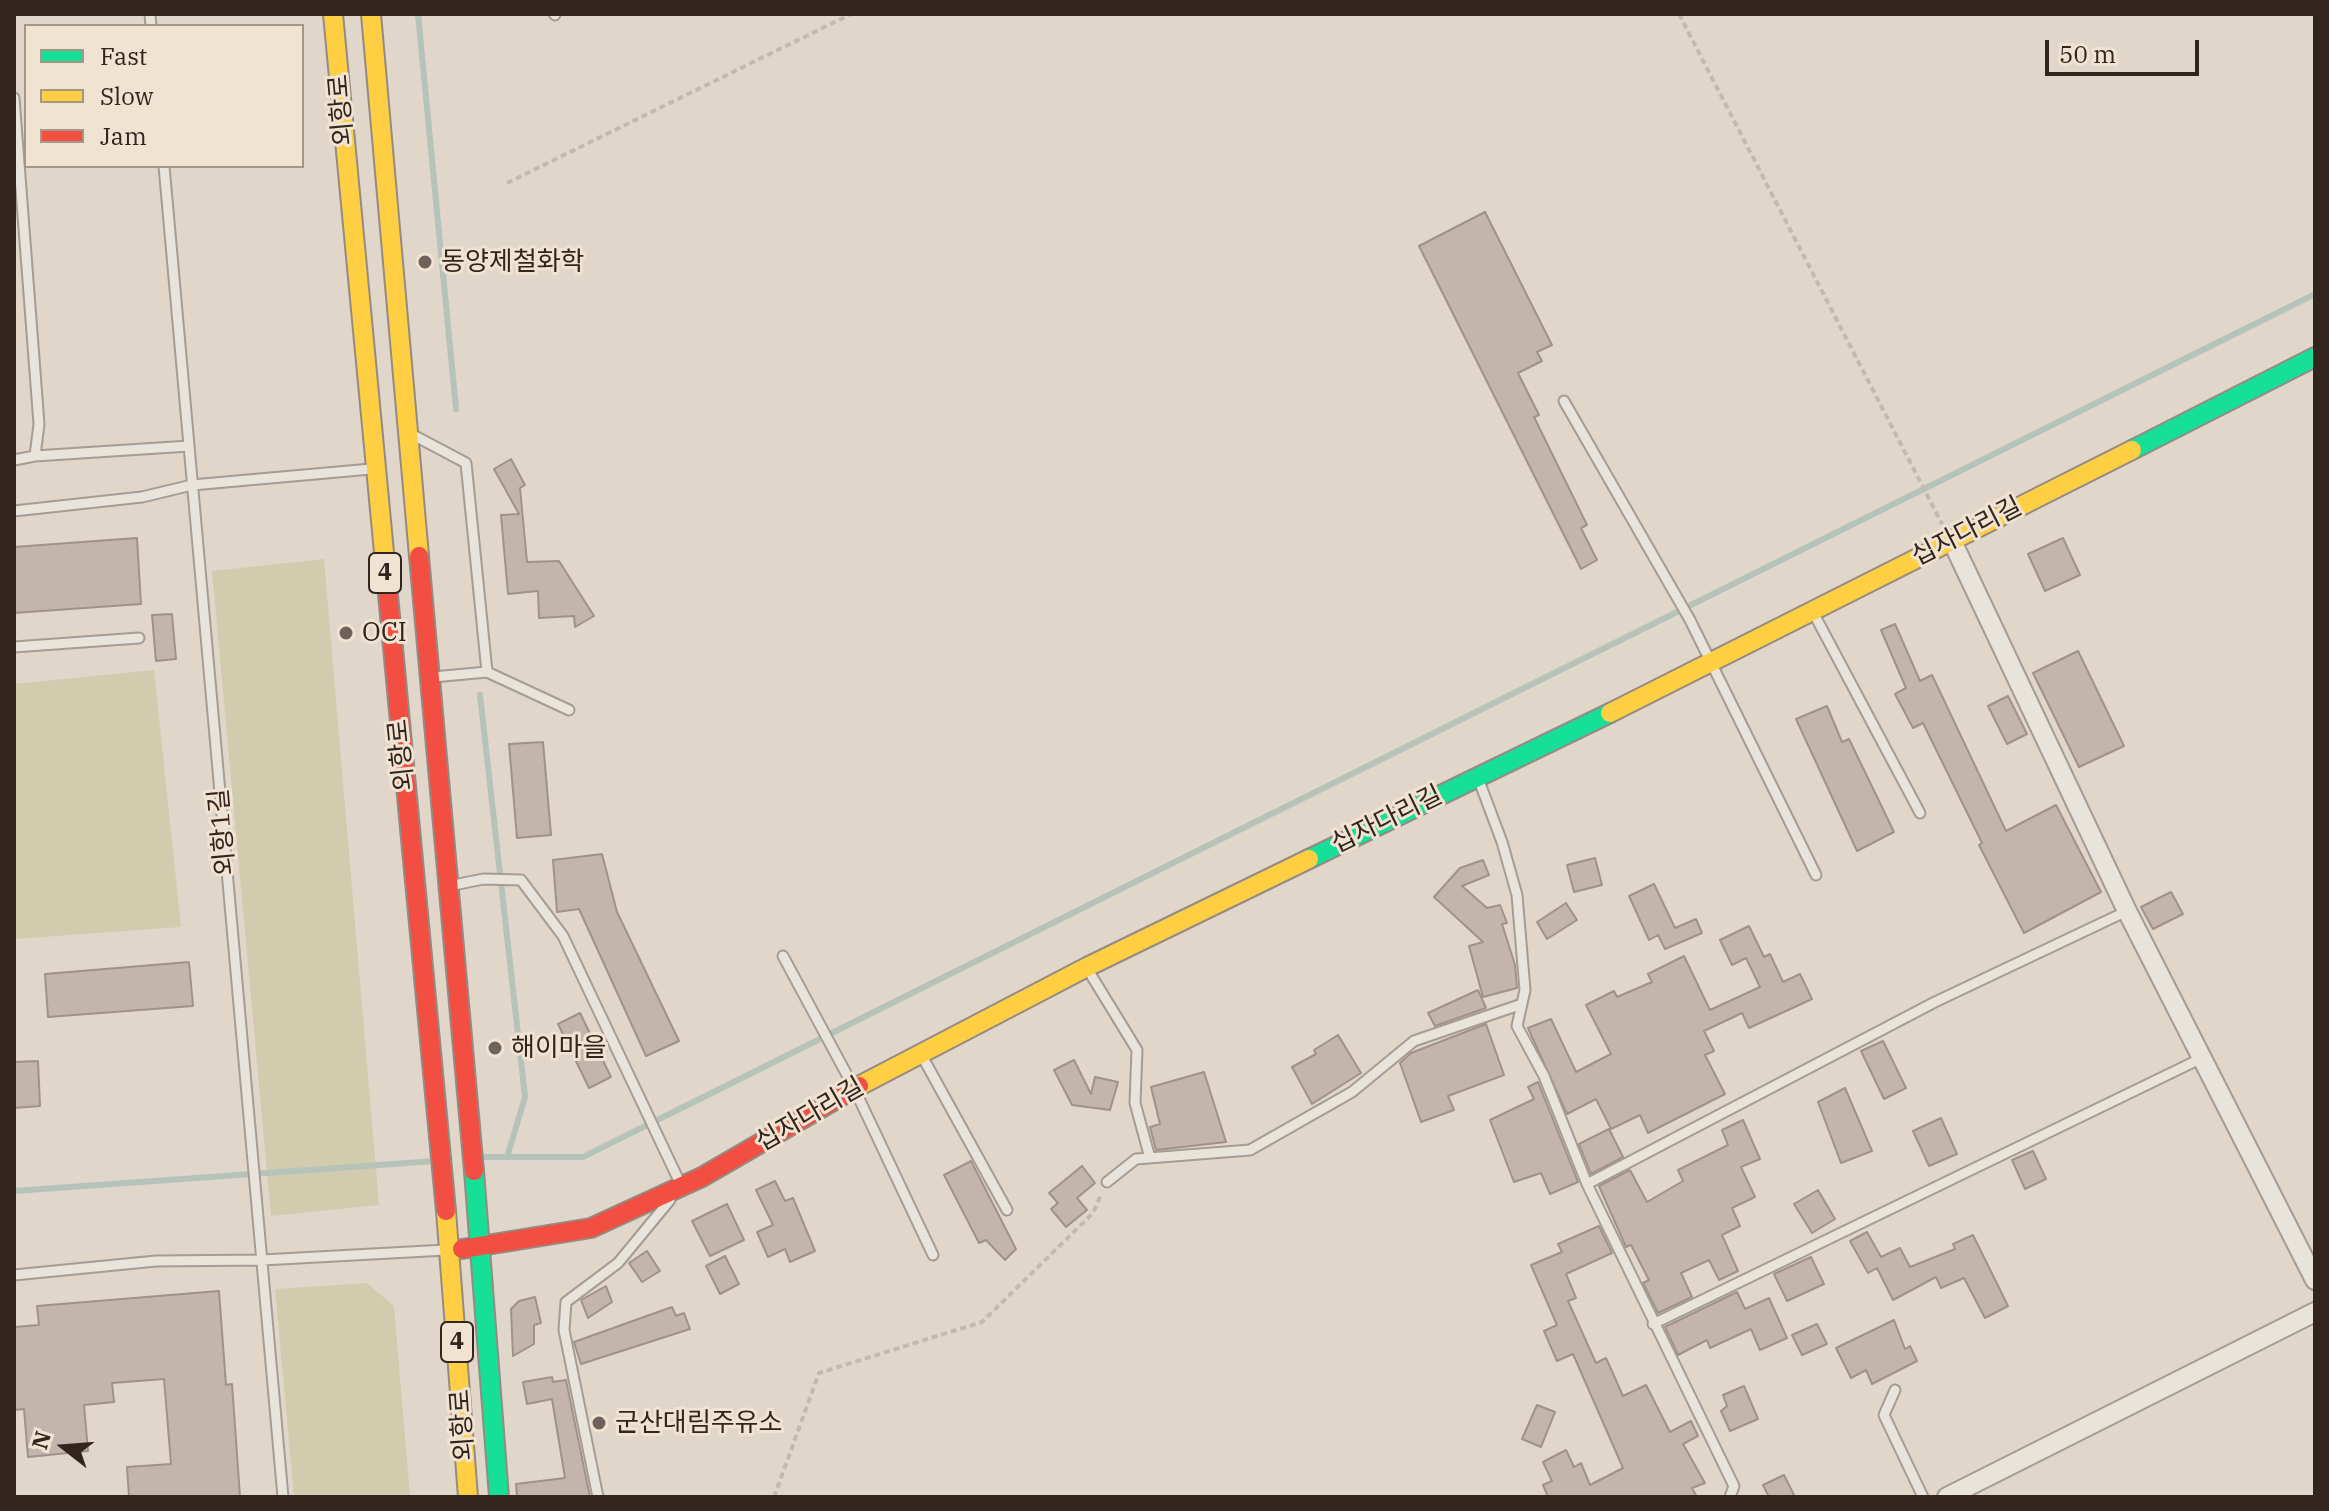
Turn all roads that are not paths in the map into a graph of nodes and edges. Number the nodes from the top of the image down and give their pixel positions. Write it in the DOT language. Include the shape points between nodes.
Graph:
graph roads {
  1 [pos="333,14"];
  2 [pos="371,14"];
  3 [pos="14,98"];
  4 [pos="164,168"];
  5 [pos="2315,357"];
  6 [pos="1564,401"];
  7 [pos="408,433"];
  8 [pos="189,446"];
  9 [pos="35,456"];
  10 [pos="14,460"];
  11 [pos="374,469"];
  12 [pos="192,485"];
  13 [pos="14,511"];
  14 [pos="1951,539"];
  15 [pos="1813,611"];
  16 [pos="139,638"];
  17 [pos="14,647"];
  18 [pos="1712,663"];
  19 [pos="487,672"];
  20 [pos="430,678"];
  21 [pos="569,710"];
  22 [pos="1477,776"];
  23 [pos="1920,813"];
  24 [pos="1816,875"];
  25 [pos="449,886"];
  26 [pos="2127,911"];
  27 [pos="783,956"];
  28 [pos="1087,967"];
  29 [pos="1522,1004"];
  30 [pos="922,1056"];
  31 [pos="2202,1058"];
  32 [pos="854,1088"];
  33 [pos="1150,1158"];
  34 [pos="1107,1182"];
  35 [pos="1587,1184"];
  36 [pos="681,1187"];
  37 [pos="1007,1210"];
  38 [pos="481,1248"];
  39 [pos="450,1250"];
  40 [pos="933,1255"];
  41 [pos="262,1260"];
  42 [pos="14,1275"];
  43 [pos="2315,1280"];
  44 [pos="2315,1312"];
  45 [pos="1653,1324"];
  46 [pos="1895,1390"];
  47 [pos="283,1497"];
  48 [pos="468,1497"];
  49 [pos="499,1497"];
  50 [pos="598,1497"];
  51 [pos="1730,1497"];
  52 [pos="1923,1497"];
  53 [pos="1947,1497"];
  1 -- 11 [label="main road, 외항로 / 4"];
  2 -- 7 [label="main road, 외항로 / 4"];
  3 -- 9 [label="lane" via="39,424"];
  4 -- 8 [label="lane, 외항1길"];
  5 -- 14 [label="main road, 십자다리길"];
  6 -- 18 [label="lane"];
  7 -- 19 [label="lane" via="466,463"];
  7 -- 20 [label="main road, 외항로 / 4"];
  8 -- 9 [label="lane"];
  8 -- 12 [label="lane, 외항1길"];
  9 -- 10 [label="lane"];
  11 -- 12 [label="lane"];
  11 -- 39 [label="main road, 외항로 / 4"];
  12 -- 13 [label="lane" via="142,497"];
  12 -- 41 [label="lane, 외항1길"];
  14 -- 15 [label="main road, 십자다리길"];
  14 -- 26 [label="street"];
  15 -- 18 [label="main road, 십자다리길"];
  15 -- 23 [label="lane"];
  16 -- 17 [label="lane"];
  18 -- 22 [label="main road, 십자다리길"];
  18 -- 24 [label="lane"];
  19 -- 20 [label="lane"];
  19 -- 21 [label="lane"];
  20 -- 25 [label="main road, 외항로 / 4"];
  22 -- 28 [label="main road, 십자다리길"];
  22 -- 29 [label="lane" via="1517,895"];
  25 -- 36 [label="lane" via="483,879 521,880 563,936"];
  25 -- 38 [label="main road, 외항로 / 4"];
  26 -- 31 [label="street"];
  26 -- 35 [label="lane" via="1935,1002"];
  27 -- 32 [label="lane"];
  28 -- 30 [label="main road, 십자다리길"];
  28 -- 33 [label="lane" via="1137,1050 1135,1103"];
  29 -- 33 [label="lane" via="1414,1041 1352,1092 1250,1150"];
  29 -- 35 [label="lane" via="1517,1026 1544,1076"];
  30 -- 32 [label="main road, 십자다리길"];
  30 -- 37 [label="lane"];
  31 -- 43 [label="street"];
  31 -- 45 [label="lane"];
  32 -- 36 [label="main road, 십자다리길"];
  32 -- 40 [label="lane"];
  33 -- 34 [label="lane" via="1136,1159"];
  35 -- 45 [label="lane"];
  36 -- 38 [label="main road, 십자다리길" via="591,1228"];
  36 -- 50 [label="lane" via="618,1263 566,1302 564,1330"];
  38 -- 39 [label="main road, 십자다리길"];
  38 -- 49 [label="main road, 외항로 / 4"];
  39 -- 41 [label="lane"];
  39 -- 48 [label="main road, 외항로 / 4"];
  41 -- 42 [label="lane" via="156,1261"];
  41 -- 47 [label="lane, 외항1길"];
  44 -- 53 [label="street"];
  45 -- 51 [label="lane" via="1734,1486"];
  46 -- 52 [label="lane" via="1884,1415"];
}
